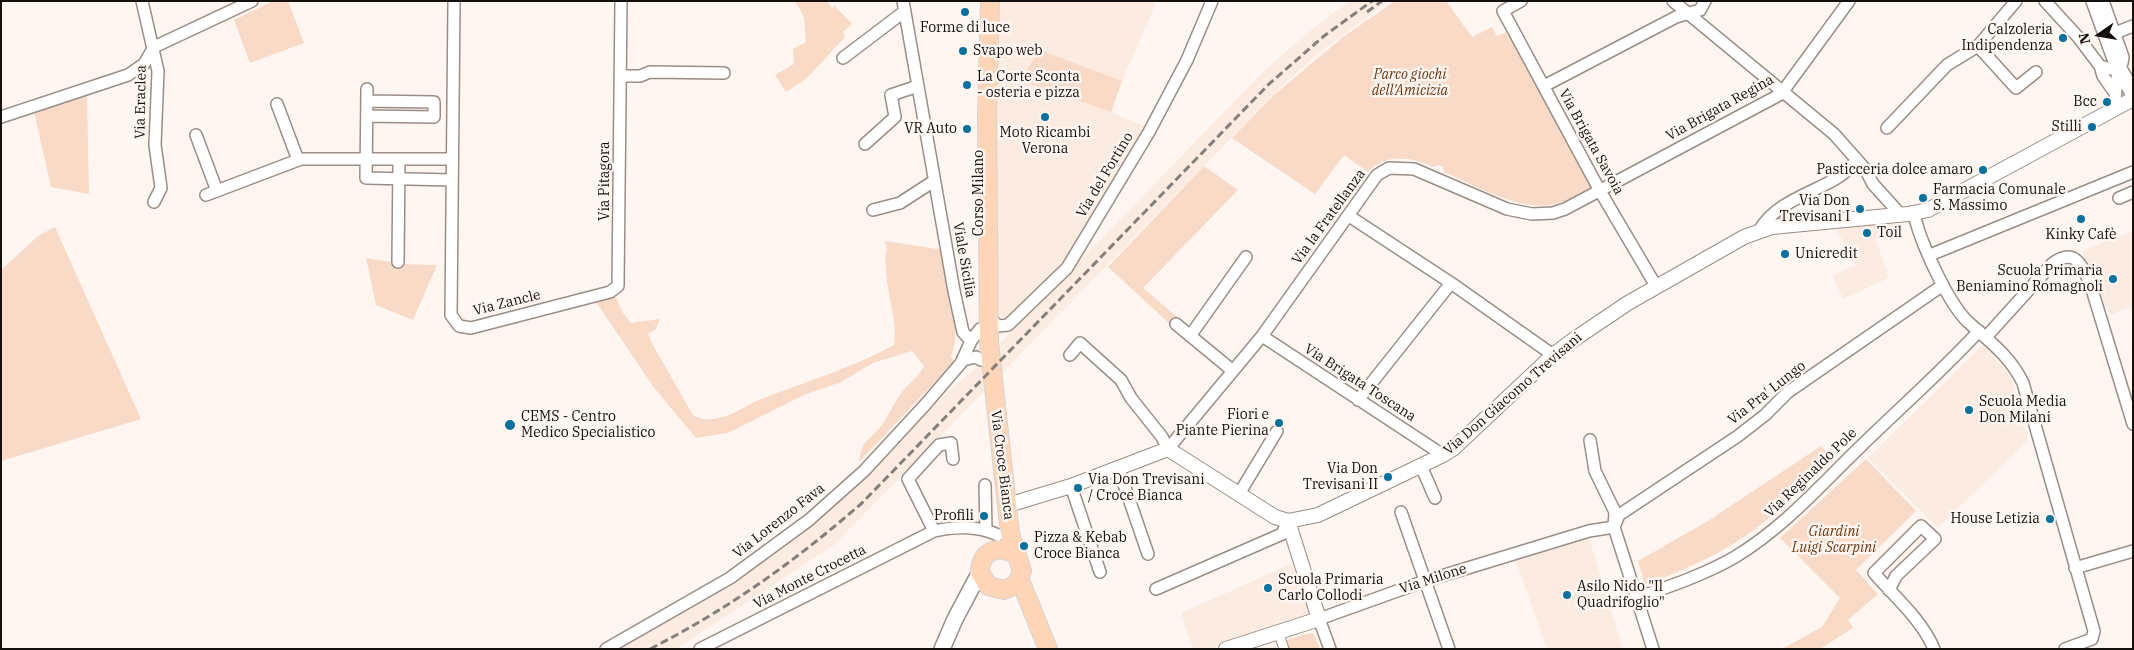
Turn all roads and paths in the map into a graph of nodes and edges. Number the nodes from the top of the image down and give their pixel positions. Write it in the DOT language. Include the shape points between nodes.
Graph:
graph roads {
  1 [pos="142,1"];
  2 [pos="252,1"];
  3 [pos="454,1"];
  4 [pos="621,1"];
  5 [pos="978,1"];
  6 [pos="990,1"];
  7 [pos="1212,1"];
  8 [pos="1521,1"];
  9 [pos="1674,1"];
  10 [pos="1706,1"];
  11 [pos="1849,1"];
  12 [pos="2016,1"];
  13 [pos="2046,1"];
  14 [pos="2094,1"];
  15 [pos="2103,1"];
  16 [pos="904,6"];
  17 [pos="1688,14"];
  18 [pos="2133,26"];
  19 [pos="2115,33"];
  20 [pos="1978,46"];
  21 [pos="154,47"];
  22 [pos="843,58"];
  23 [pos="2100,66"];
  24 [pos="2118,67"];
  25 [pos="2036,72"];
  26 [pos="724,73"];
  27 [pos="621,76"];
  28 [pos="918,86"];
  29 [pos="1544,86"];
  30 [pos="367,89"];
  31 [pos="1784,92"];
  32 [pos="2115,93"];
  33 [pos="2133,93"];
  34 [pos="2133,99"];
  35 [pos="367,101"];
  36 [pos="276,104"];
  37 [pos="2111,109"];
  38 [pos="367,116"];
  39 [pos="1,117"];
  40 [pos="1887,128"];
  41 [pos="196,135"];
  42 [pos="865,144"];
  43 [pos="366,159"];
  44 [pos="400,159"];
  45 [pos="452,159"];
  46 [pos="298,160"];
  47 [pos="1856,160"];
  48 [pos="1849,172"];
  49 [pos="2133,172"];
  50 [pos="399,178"];
  51 [pos="452,180"];
  52 [pos="934,181"];
  53 [pos="1873,184"];
  54 [pos="217,190"];
  55 [pos="1600,191"];
  56 [pos="2133,192"];
  57 [pos="206,195"];
  58 [pos="2119,198"];
  59 [pos="154,202"];
  60 [pos="873,210"];
  61 [pos="1907,213"];
  62 [pos="1349,216"];
  63 [pos="1760,230"];
  64 [pos="1930,255"];
  65 [pos="1246,257"];
  66 [pos="398,262"];
  67 [pos="1451,282"];
  68 [pos="1943,284"];
  69 [pos="618,286"];
  70 [pos="1656,286"];
  71 [pos="1176,324"];
  72 [pos="980,329"];
  73 [pos="1983,334"];
  74 [pos="1190,336"];
  75 [pos="1262,336"];
  76 [pos="1070,355"];
  77 [pos="1553,355"];
  78 [pos="963,360"];
  79 [pos="981,360"];
  80 [pos="1232,371"];
  81 [pos="987,380"];
  82 [pos="1358,400"];
  83 [pos="2133,424"];
  84 [pos="1278,431"];
  85 [pos="1590,440"];
  86 [pos="1168,449"];
  87 [pos="1443,455"];
  88 [pos="953,459"];
  89 [pos="1421,466"];
  90 [pos="1118,467"];
  91 [pos="986,485"];
  92 [pos="1071,486"];
  93 [pos="1238,494"];
  94 [pos="1435,498"];
  95 [pos="1008,505"];
  96 [pos="1401,512"];
  97 [pos="1288,521"];
  98 [pos="1614,527"];
  99 [pos="934,532"];
  100 [pos="992,538"];
  101 [pos="2133,551"];
  102 [pos="1016,554"];
  103 [pos="1148,554"];
  104 [pos="2075,568"];
  105 [pos="980,572"];
  106 [pos="1100,572"];
  107 [pos="1020,580"];
  108 [pos="1425,581"];
  109 [pos="1156,589"];
  110 [pos="999,590"];
  111 [pos="1889,590"];
  112 [pos="1637,598"];
  113 [pos="961,610"];
  114 [pos="1319,619"];
  115 [pos="1278,631"];
  116 [pos="606,649"];
  117 [pos="700,649"];
  118 [pos="942,649"];
  119 [pos="1040,649"];
  120 [pos="1048,649"];
  121 [pos="1226,649"];
  122 [pos="1284,649"];
  123 [pos="1330,649"];
  124 [pos="1449,649"];
  125 [pos="1653,649"];
  126 [pos="1934,649"];
  127 [pos="2065,649"];
  1 -- 21 [label="street, Via Eraclea"];
  2 -- 21 [label="street"];
  3 -- 45 [label="street, Via Zancle"];
  4 -- 27 [label="street, Via Pitagora"];
  5 -- 72 [label="main road, Corso Milano"];
  6 -- 72 [label="main road, Corso Milano"];
  7 -- 72 [label="street, Via del Fortino" via="1187,60 1067,268 1008,326"];
  8 -- 29 [label="street, Via Brigata Savoia" via="1503,11"];
  9 -- 17 [label="street"];
  10 -- 17 [label="street" via="1700,10"];
  11 -- 31 [label="street, Via Brigata Regina"];
  12 -- 20 [label="street"];
  13 -- 23 [label="street"];
  14 -- 24 [label="main road"];
  15 -- 19 [label="street"];
  16 -- 22 [label="street, Viale Sicilia"];
  16 -- 28 [label="street, Viale Sicilia"];
  17 -- 29 [label="street" via="1676,17"];
  17 -- 31 [label="street"];
  18 -- 19 [label="street"];
  19 -- 24 [label="street" via="2123,57"];
  20 -- 25 [label="street" via="2016,88"];
  20 -- 40 [label="street" via="1947,65"];
  21 -- 39 [label="street" via="144,64 128,75"];
  21 -- 59 [label="street, Via Eraclea" via="158,71 155,145 161,188"];
  23 -- 24 [label="street"];
  23 -- 32 [label="street"];
  24 -- 32 [label="street"];
  24 -- 33 [label="main road"];
  26 -- 27 [label="street" via="650,72 640,76"];
  27 -- 69 [label="street, Via Pitagora"];
  28 -- 42 [label="street" via="891,95 895,117"];
  28 -- 52 [label="street, Viale Sicilia"];
  29 -- 55 [label="street, Via Brigata Savoia"];
  30 -- 35 [label="street"];
  31 -- 47 [label="street" via="1834,134"];
  31 -- 55 [label="street, Via Brigata Regina"];
  32 -- 37 [label="street"];
  34 -- 37 [label="street, Via Don Giacomo Trevisani"];
  35 -- 38 [label="street"];
  35 -- 38 [label="street" via="434,102 434,117"];
  36 -- 46 [label="street"];
  37 -- 61 [label="street, Via Don Giacomo Trevisani" via="1928,210"];
  38 -- 43 [label="street"];
  41 -- 54 [label="street"];
  43 -- 44 [label="street"];
  43 -- 46 [label="street"];
  43 -- 50 [label="street" via="366,178"];
  44 -- 45 [label="street"];
  44 -- 50 [label="street"];
  45 -- 51 [label="street, Via Zancle"];
  46 -- 54 [label="street"];
  47 -- 48 [label="street"];
  47 -- 53 [label="street"];
  48 -- 53 [label="street"];
  48 -- 63 [label="street, Via Don Giacomo Trevisani" via="1810,190 1769,216"];
  49 -- 64 [label="street"];
  50 -- 51 [label="street"];
  50 -- 66 [label="street"];
  51 -- 69 [label="street, Via Zancle" via="450,314 459,326 471,328 610,292"];
  52 -- 60 [label="street" via="900,203"];
  52 -- 72 [label="street, Viale Sicilia" via="961,325 966,338"];
  53 -- 61 [label="street"];
  54 -- 57 [label="street"];
  55 -- 62 [label="street, Via la Fratellanza" via="1565,209 1532,214 1507,208 1426,172 1389,168 1377,175"];
  55 -- 70 [label="street, Via Brigata Savoia"];
  56 -- 58 [label="street"];
  61 -- 63 [label="street, Via Don Giacomo Trevisani"];
  61 -- 64 [label="street"];
  62 -- 67 [label="street"];
  62 -- 75 [label="street, Via la Fratellanza"];
  63 -- 70 [label="street, Via Don Giacomo Trevisani"];
  64 -- 68 [label="street"];
  65 -- 74 [label="street"];
  67 -- 77 [label="street"];
  67 -- 82 [label="street"];
  68 -- 73 [label="street" via="1959,312"];
  68 -- 98 [label="street, Via Pra' Lungo" via="1788,392 1738,436 1619,515"];
  70 -- 77 [label="street, Via Don Giacomo Trevisani"];
  71 -- 74 [label="street"];
  72 -- 78 [label="street, Via Lorenzo Fava"];
  72 -- 79 [label="main road, Corso Milano"];
  72 -- 81 [label="main road, Corso Milano"];
  73 -- 83 [label="street, Via Reginaldo Pole" via="2053,263 2060,258 2076,259 2090,283"];
  73 -- 104 [label="street" via="2006,356 2023,384"];
  73 -- 112 [label="street, Via Reginaldo Pole" via="1767,535 1703,574"];
  74 -- 80 [label="street"];
  75 -- 80 [label="street, Via la Fratellanza"];
  75 -- 82 [label="street, Via Brigata Toscana"];
  76 -- 86 [label="street" via="1080,343 1121,380"];
  77 -- 87 [label="street, Via Don Giacomo Trevisani"];
  78 -- 79 [label="street" via="976,357"];
  78 -- 116 [label="street, Via Lorenzo Fava" via="864,471 809,520 730,578"];
  79 -- 81 [label="main road, Corso Milano"];
  80 -- 86 [label="street, Via la Fratellanza"];
  81 -- 95 [label="main road, Via Croce Bianca"];
  81 -- 100 [label="main road, Via Croce Bianca" via="999,504"];
  82 -- 87 [label="street, Via Brigata Toscana"];
  84 -- 93 [label="street"];
  85 -- 98 [label="street" via="1595,471 1615,512"];
  86 -- 90 [label="street"];
  86 -- 93 [label="street"];
  87 -- 89 [label="street, Via Don Giacomo Trevisani"];
  88 -- 99 [label="street" via="951,443 939,446 908,479"];
  89 -- 94 [label="street"];
  89 -- 97 [label="street, Via Don Giacomo Trevisani" via="1318,515"];
  90 -- 92 [label="street"];
  90 -- 103 [label="street"];
  91 -- 100 [label="street, Via Croce Bianca"];
  92 -- 95 [label="street"];
  92 -- 106 [label="street"];
  93 -- 97 [label="street" via="1274,517"];
  95 -- 102 [label="main road, Via Croce Bianca" via="1010,533"];
  96 -- 108 [label="street"];
  97 -- 109 [label="street" via="1282,534"];
  97 -- 114 [label="street"];
  98 -- 108 [label="street, Via Milone" via="1590,531"];
  98 -- 112 [label="street"];
  99 -- 100 [label="street, Via Monte Crocetta" via="954,528"];
  99 -- 117 [label="street, Via Monte Crocetta"];
  100 -- 102 [label="main road" via="1001,548"];
  100 -- 105 [label="main road"];
  101 -- 104 [label="street"];
  102 -- 107 [label="main road, Via Croce Bianca" via="1022,566"];
  104 -- 127 [label="street" via="2094,635 2092,639"];
  105 -- 110 [label="main road" via="984,582"];
  105 -- 113 [label="main road"];
  107 -- 110 [label="main road" via="1013,587"];
  107 -- 120 [label="main road, Via Croce Bianca"];
  108 -- 114 [label="street, Via Milone"];
  108 -- 124 [label="street"];
  110 -- 113 [label="main road" via="984,592"];
  110 -- 119 [label="main road" via="1023,612"];
  111 -- 111 [label="street" via="1896,576 1935,539 1921,526 1874,573"];
  111 -- 126 [label="street" via="1928,635"];
  112 -- 125 [label="street"];
  113 -- 118 [label="main road"];
  114 -- 115 [label="street, Via Milone"];
  114 -- 123 [label="street"];
  115 -- 121 [label="street, Via Milone"];
  115 -- 122 [label="street"];
}
